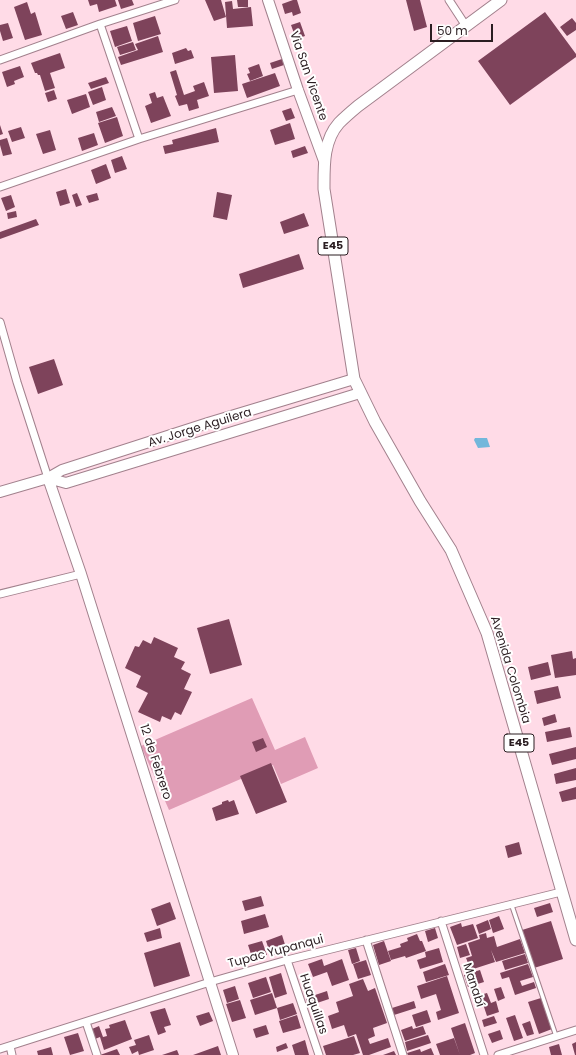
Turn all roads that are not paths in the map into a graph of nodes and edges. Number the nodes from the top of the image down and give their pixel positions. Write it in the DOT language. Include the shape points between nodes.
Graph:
graph roads {
  1 [pos="174,0"];
  2 [pos="268,0"];
  3 [pos="449,0"];
  4 [pos="501,0"];
  5 [pos="100,24"];
  6 [pos="466,26"];
  7 [pos="0,60"];
  8 [pos="298,90"];
  9 [pos="139,139"];
  10 [pos="324,161"];
  11 [pos="0,187"];
  12 [pos="0,322"];
  13 [pos="354,379"];
  14 [pos="360,393"];
  15 [pos="48,478"];
  16 [pos="0,492"];
  17 [pos="81,574"];
  18 [pos="0,594"];
  19 [pos="561,892"];
  20 [pos="511,903"];
  21 [pos="441,921"];
  22 [pos="366,940"];
  23 [pos="576,940"];
  24 [pos="287,960"];
  25 [pos="210,982"];
  26 [pos="86,1022"];
  27 [pos="576,1030"];
  28 [pos="556,1036"];
  29 [pos="10,1046"];
  30 [pos="0,1049"];
  31 [pos="12,1055"];
  32 [pos="97,1055"];
  33 [pos="233,1055"];
  34 [pos="319,1055"];
  35 [pos="402,1055"];
  36 [pos="484,1055"];
  37 [pos="498,1055"];
  1 -- 5 [label="street"];
  2 -- 8 [label="street, Via San Vicente"];
  3 -- 6 [label="street"];
  4 -- 6 [label="main road, E45"];
  5 -- 7 [label="street"];
  5 -- 9 [label="street"];
  6 -- 10 [label="main road, E45" via="358,106 338,124 330,138"];
  8 -- 9 [label="street"];
  8 -- 10 [label="street, Via San Vicente"];
  9 -- 11 [label="street"];
  10 -- 13 [label="main road, E45" via="324,189"];
  12 -- 15 [label="street"];
  13 -- 14 [label="main road, E45"];
  13 -- 15 [label="street, Av. Jorge Aguilera" via="62,470"];
  14 -- 15 [label="street, Av. Jorge Aguilera" via="66,483"];
  14 -- 19 [label="main road, Avenida Colombia / E45" via="420,501 451,550 487,633"];
  15 -- 16 [label="street, Av. Jorge Aguilera"];
  15 -- 17 [label="street, 12 de Febrero"];
  17 -- 18 [label="street"];
  17 -- 25 [label="street, 12 de Febrero"];
  19 -- 20 [label="street, Tupac Yupanqui"];
  19 -- 23 [label="main road, Avenida Colombia / E45"];
  20 -- 21 [label="street, Tupac Yupanqui"];
  20 -- 28 [label="lane"];
  21 -- 22 [label="street, Tupac Yupanqui"];
  21 -- 36 [label="street, Manabí"];
  22 -- 24 [label="street, Tupac Yupanqui"];
  22 -- 35 [label="street"];
  24 -- 25 [label="street, Tupac Yupanqui"];
  24 -- 34 [label="street, Huaquillas"];
  25 -- 26 [label="street, Tupac Yupanqui"];
  25 -- 33 [label="street, 12 de Febrero"];
  26 -- 29 [label="street, Tupac Yupanqui"];
  26 -- 32 [label="street"];
  27 -- 28 [label="street"];
  28 -- 37 [label="street"];
  29 -- 30 [label="street, Tupac Yupanqui"];
  29 -- 31 [label="street"];
}
